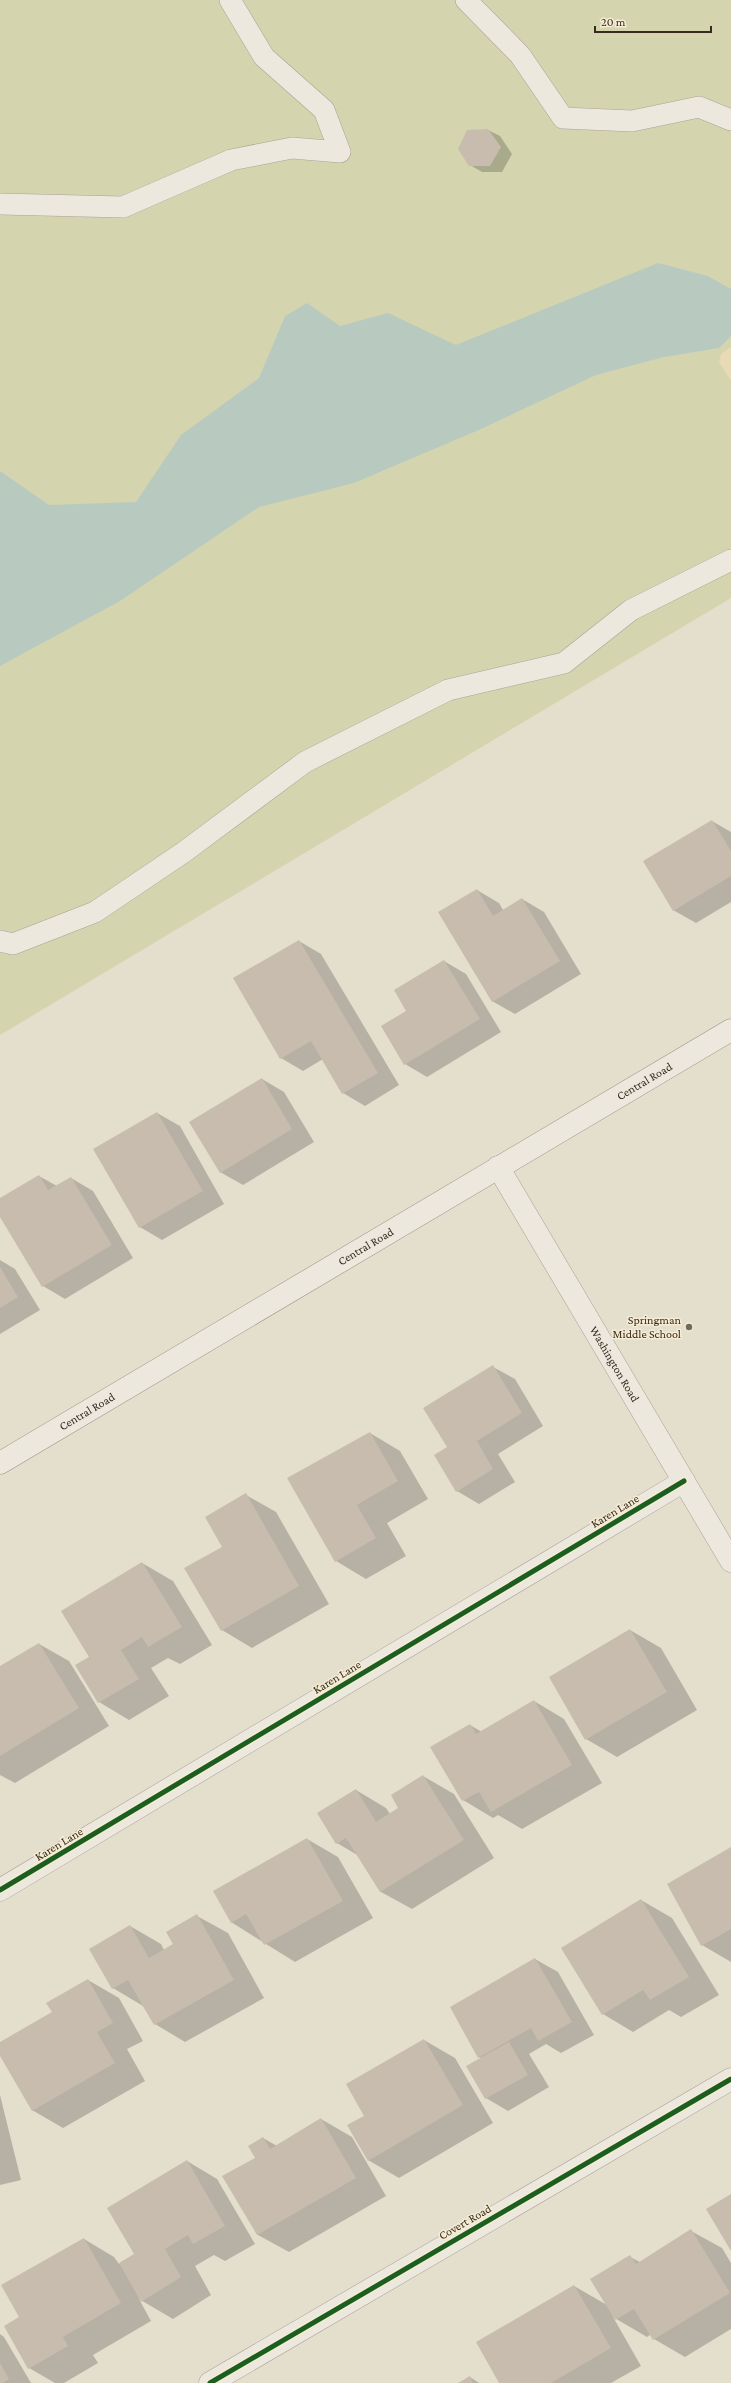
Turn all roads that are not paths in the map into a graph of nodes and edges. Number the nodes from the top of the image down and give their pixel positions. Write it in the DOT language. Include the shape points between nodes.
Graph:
graph roads {
  1 [pos="230,0"];
  2 [pos="466,0"];
  3 [pos="731,120"];
  4 [pos="0,204"];
  5 [pos="731,560"];
  6 [pos="0,941"];
  7 [pos="731,1030"];
  8 [pos="498,1168"];
  9 [pos="0,1463"];
  10 [pos="684,1481"];
  11 [pos="731,1561"];
  12 [pos="0,1890"];
  13 [pos="731,2079"];
  14 [pos="210,2383"];
  1 -- 4 [label="lane" via="264,58 324,110 340,152 292,148 231,160 124,207"];
  2 -- 3 [label="lane" via="520,55 563,118 632,121 699,107"];
  5 -- 6 [label="lane" via="631,610 564,663 448,690 306,762 184,852 95,912 13,944"];
  7 -- 8 [label="street, Central Road"];
  8 -- 9 [label="street, Central Road"];
  8 -- 10 [label="street, Washington Road"];
  10 -- 11 [label="street, Washington Road"];
  10 -- 12 [label="street, Karen Lane"];
  13 -- 14 [label="street, Covert Road"];
}
